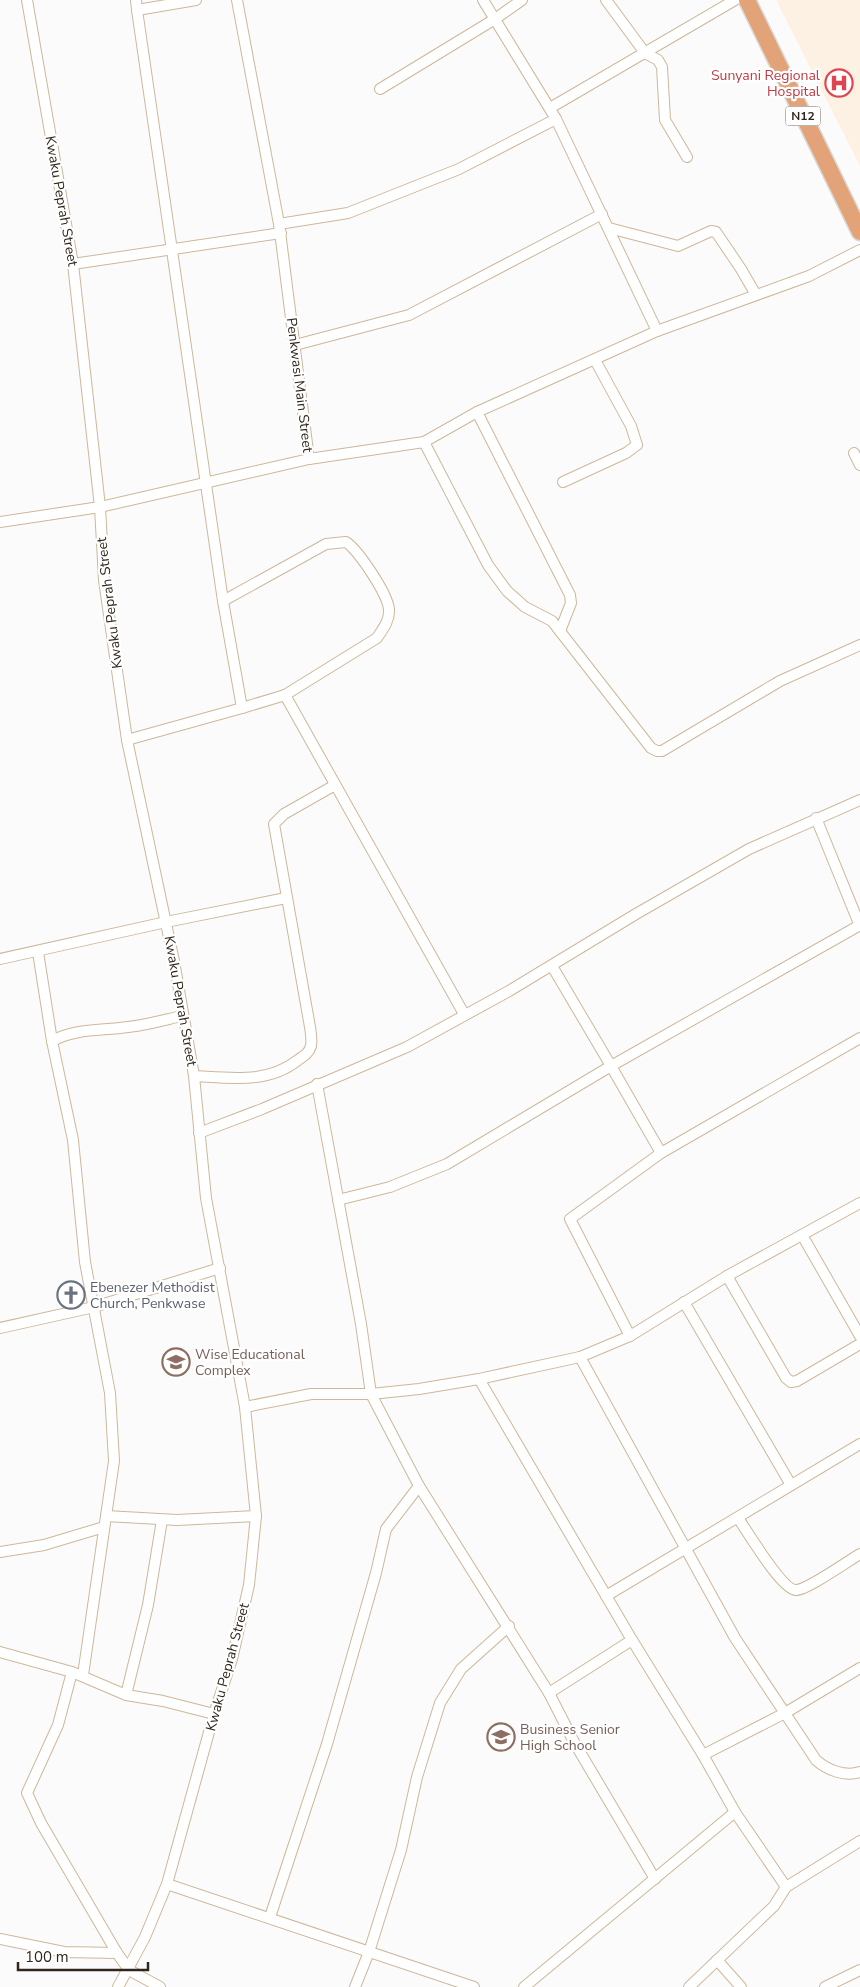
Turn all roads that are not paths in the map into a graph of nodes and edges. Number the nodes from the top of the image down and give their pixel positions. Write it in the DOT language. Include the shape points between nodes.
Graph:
graph roads {
  1 [pos="27,0"];
  2 [pos="196,0"];
  3 [pos="483,0"];
  4 [pos="522,0"];
  5 [pos="606,0"];
  6 [pos="735,0"];
  7 [pos="747,0"];
  8 [pos="241,1"];
  9 [pos="136,5"];
  10 [pos="495,19"];
  11 [pos="645,53"];
  12 [pos="380,89"];
  13 [pos="550,108"];
  14 [pos="556,119"];
  15 [pos="687,157"];
  16 [pos="602,214"];
  17 [pos="280,228"];
  18 [pos="609,228"];
  19 [pos="860,232"];
  20 [pos="172,250"];
  21 [pos="860,250"];
  22 [pos="73,264"];
  23 [pos="756,295"];
  24 [pos="658,331"];
  25 [pos="295,345"];
  26 [pos="596,360"];
  27 [pos="477,412"];
  28 [pos="424,442"];
  29 [pos="854,453"];
  30 [pos="309,459"];
  31 [pos="860,465"];
  32 [pos="207,482"];
  33 [pos="563,482"];
  34 [pos="100,507"];
  35 [pos="0,522"];
  36 [pos="223,601"];
  37 [pos="560,631"];
  38 [pos="860,645"];
  39 [pos="284,695"];
  40 [pos="242,708"];
  41 [pos="127,740"];
  42 [pos="335,784"];
  43 [pos="860,800"];
  44 [pos="816,818"];
  45 [pos="286,898"];
  46 [pos="166,922"];
  47 [pos="860,925"];
  48 [pos="38,952"];
  49 [pos="0,959"];
  50 [pos="552,966"];
  51 [pos="464,1014"];
  52 [pos="182,1016"];
  53 [pos="860,1038"];
  54 [pos="52,1042"];
  55 [pos="611,1066"];
  56 [pos="194,1076"];
  57 [pos="317,1084"];
  58 [pos="199,1132"];
  59 [pos="661,1153"];
  60 [pos="338,1200"];
  61 [pos="860,1203"];
  62 [pos="802,1235"];
  63 [pos="220,1268"];
  64 [pos="727,1276"];
  65 [pos="684,1302"];
  66 [pos="94,1307"];
  67 [pos="0,1328"];
  68 [pos="630,1336"];
  69 [pos="860,1336"];
  70 [pos="860,1344"];
  71 [pos="580,1357"];
  72 [pos="479,1379"];
  73 [pos="371,1394"];
  74 [pos="245,1407"];
  75 [pos="860,1444"];
  76 [pos="791,1485"];
  77 [pos="420,1486"];
  78 [pos="256,1516"];
  79 [pos="738,1518"];
  80 [pos="162,1520"];
  81 [pos="105,1521"];
  82 [pos="686,1548"];
  83 [pos="0,1552"];
  84 [pos="860,1554"];
  85 [pos="606,1596"];
  86 [pos="509,1626"];
  87 [pos="632,1640"];
  88 [pos="0,1652"];
  89 [pos="860,1668"];
  90 [pos="72,1672"];
  91 [pos="83,1676"];
  92 [pos="549,1693"];
  93 [pos="126,1694"];
  94 [pos="785,1712"];
  95 [pos="214,1714"];
  96 [pos="703,1755"];
  97 [pos="860,1772"];
  98 [pos="735,1812"];
  99 [pos="860,1841"];
  100 [pos="655,1879"];
  101 [pos="167,1884"];
  102 [pos="786,1887"];
  103 [pos="270,1917"];
  104 [pos="0,1940"];
  105 [pos="369,1952"];
  106 [pos="117,1953"];
  107 [pos="717,1960"];
  108 [pos="129,1970"];
  109 [pos="860,1970"];
  110 [pos="118,1987"];
  111 [pos="160,1987"];
  112 [pos="355,1987"];
  113 [pos="474,1987"];
  114 [pos="524,1987"];
  115 [pos="689,1987"];
  116 [pos="741,1987"];
  117 [pos="825,1987"];
  1 -- 22 [label="street, Kwaku Peprah Street"];
  2 -- 9 [label="street"];
  3 -- 10 [label="street"];
  4 -- 10 [label="street"];
  5 -- 11 [label="street"];
  6 -- 11 [label="street"];
  7 -- 19 [label="highway, N12"];
  8 -- 17 [label="street, Penkwasi Main Street"];
  9 -- 20 [label="street"];
  10 -- 12 [label="street"];
  10 -- 13 [label="street"];
  11 -- 13 [label="street"];
  11 -- 15 [label="street" via="658,60 662,67 665,120"];
  13 -- 14 [label="street"];
  14 -- 16 [label="street"];
  14 -- 17 [label="street" via="459,169 348,213"];
  16 -- 18 [label="street"];
  16 -- 25 [label="street" via="409,315"];
  17 -- 20 [label="street"];
  17 -- 25 [label="street, Penkwasi Main Street"];
  18 -- 23 [label="street" via="678,246 711,231 716,232 742,268"];
  18 -- 24 [label="street"];
  20 -- 22 [label="street"];
  20 -- 32 [label="street"];
  21 -- 23 [label="street" via="809,276"];
  22 -- 34 [label="street, Kwaku Peprah Street"];
  23 -- 24 [label="street"];
  24 -- 26 [label="street"];
  25 -- 30 [label="street, Penkwasi Main Street"];
  26 -- 27 [label="street"];
  26 -- 33 [label="street" via="637,445"];
  27 -- 28 [label="street"];
  27 -- 37 [label="street" via="570,595 571,603"];
  28 -- 30 [label="street"];
  28 -- 37 [label="street" via="507,591 525,607 552,621"];
  29 -- 31 [label="street"];
  30 -- 32 [label="street, Penkwasi Main Street"];
  32 -- 34 [label="street, Penkwasi Main Street"];
  32 -- 36 [label="street"];
  34 -- 35 [label="street, Penkwasi Main Street"];
  34 -- 41 [label="street, Kwaku Peprah Street" via="104,580"];
  36 -- 39 [label="street" via="326,544 346,542 365,565 389,609 386,624 377,638"];
  36 -- 40 [label="street"];
  37 -- 38 [label="street" via="651,748 657,751 780,681"];
  39 -- 40 [label="street"];
  39 -- 42 [label="street"];
  40 -- 41 [label="street"];
  41 -- 46 [label="street, Kwaku Peprah Street"];
  42 -- 45 [label="street" via="284,814 274,824"];
  42 -- 51 [label="street"];
  43 -- 44 [label="street"];
  44 -- 47 [label="street"];
  44 -- 50 [label="street" via="749,849"];
  45 -- 46 [label="street"];
  45 -- 56 [label="street" via="310,1027 308,1052 295,1063 266,1077"];
  46 -- 48 [label="street"];
  46 -- 52 [label="street, Kwaku Peprah Street"];
  47 -- 55 [label="street"];
  48 -- 49 [label="street"];
  48 -- 54 [label="street"];
  50 -- 51 [label="street"];
  50 -- 55 [label="street"];
  51 -- 57 [label="street" via="407,1047"];
  52 -- 54 [label="street" via="130,1027 84,1030 65,1034"];
  52 -- 56 [label="street, Kwaku Peprah Street"];
  53 -- 59 [label="street"];
  54 -- 66 [label="street" via="73,1140 85,1262"];
  55 -- 59 [label="street"];
  55 -- 60 [label="street" via="447,1164 390,1187"];
  56 -- 58 [label="street, Kwaku Peprah Street"];
  57 -- 58 [label="street"];
  57 -- 60 [label="street"];
  58 -- 63 [label="street, Kwaku Peprah Street" via="206,1198"];
  59 -- 68 [label="street" via="570,1219"];
  60 -- 73 [label="street"];
  61 -- 62 [label="street"];
  62 -- 64 [label="street"];
  62 -- 69 [label="street"];
  63 -- 66 [label="street"];
  63 -- 74 [label="street, Kwaku Peprah Street"];
  64 -- 65 [label="street"];
  64 -- 70 [label="street" via="790,1382"];
  65 -- 68 [label="street"];
  65 -- 76 [label="street"];
  66 -- 67 [label="street"];
  66 -- 81 [label="street" via="110,1393 114,1461"];
  68 -- 71 [label="street"];
  71 -- 72 [label="street"];
  71 -- 82 [label="street"];
  72 -- 73 [label="street"];
  72 -- 85 [label="street"];
  73 -- 74 [label="street" via="311,1394"];
  73 -- 77 [label="street"];
  74 -- 78 [label="street, Kwaku Peprah Street"];
  75 -- 76 [label="street"];
  76 -- 79 [label="street"];
  77 -- 86 [label="street"];
  77 -- 103 [label="street" via="386,1529 327,1744"];
  78 -- 80 [label="street"];
  78 -- 95 [label="street, Kwaku Peprah Street" via="249,1586 232,1659"];
  79 -- 82 [label="street"];
  79 -- 84 [label="street" via="780,1578 792,1589 807,1586"];
  80 -- 81 [label="street"];
  80 -- 93 [label="street" via="148,1605"];
  81 -- 83 [label="street" via="44,1544"];
  81 -- 91 [label="street"];
  82 -- 85 [label="street"];
  82 -- 94 [label="street" via="736,1638"];
  85 -- 87 [label="street"];
  86 -- 92 [label="street"];
  86 -- 105 [label="street" via="461,1669 440,1703 416,1777 401,1850"];
  87 -- 92 [label="street"];
  87 -- 96 [label="street"];
  88 -- 90 [label="street"];
  89 -- 94 [label="street"];
  90 -- 91 [label="street"];
  90 -- 106 [label="street" via="58,1725 27,1793 41,1824"];
  91 -- 93 [label="street"];
  92 -- 100 [label="street" via="574,1742"];
  93 -- 95 [label="street"];
  94 -- 96 [label="street"];
  94 -- 97 [label="street" via="821,1765 842,1773"];
  95 -- 101 [label="street, Kwaku Peprah Street"];
  96 -- 98 [label="street"];
  98 -- 100 [label="street"];
  98 -- 102 [label="street"];
  99 -- 102 [label="street"];
  100 -- 114 [label="street"];
  101 -- 103 [label="street"];
  101 -- 108 [label="street, Kwaku Peprah Street"];
  102 -- 107 [label="street" via="774,1906"];
  103 -- 105 [label="street"];
  104 -- 106 [label="street" via="64,1952"];
  105 -- 112 [label="street"];
  105 -- 113 [label="street"];
  106 -- 108 [label="street"];
  107 -- 115 [label="street"];
  107 -- 116 [label="street"];
  108 -- 110 [label="street, Kwaku Peprah Street"];
  108 -- 111 [label="street"];
  109 -- 117 [label="street"];
}
